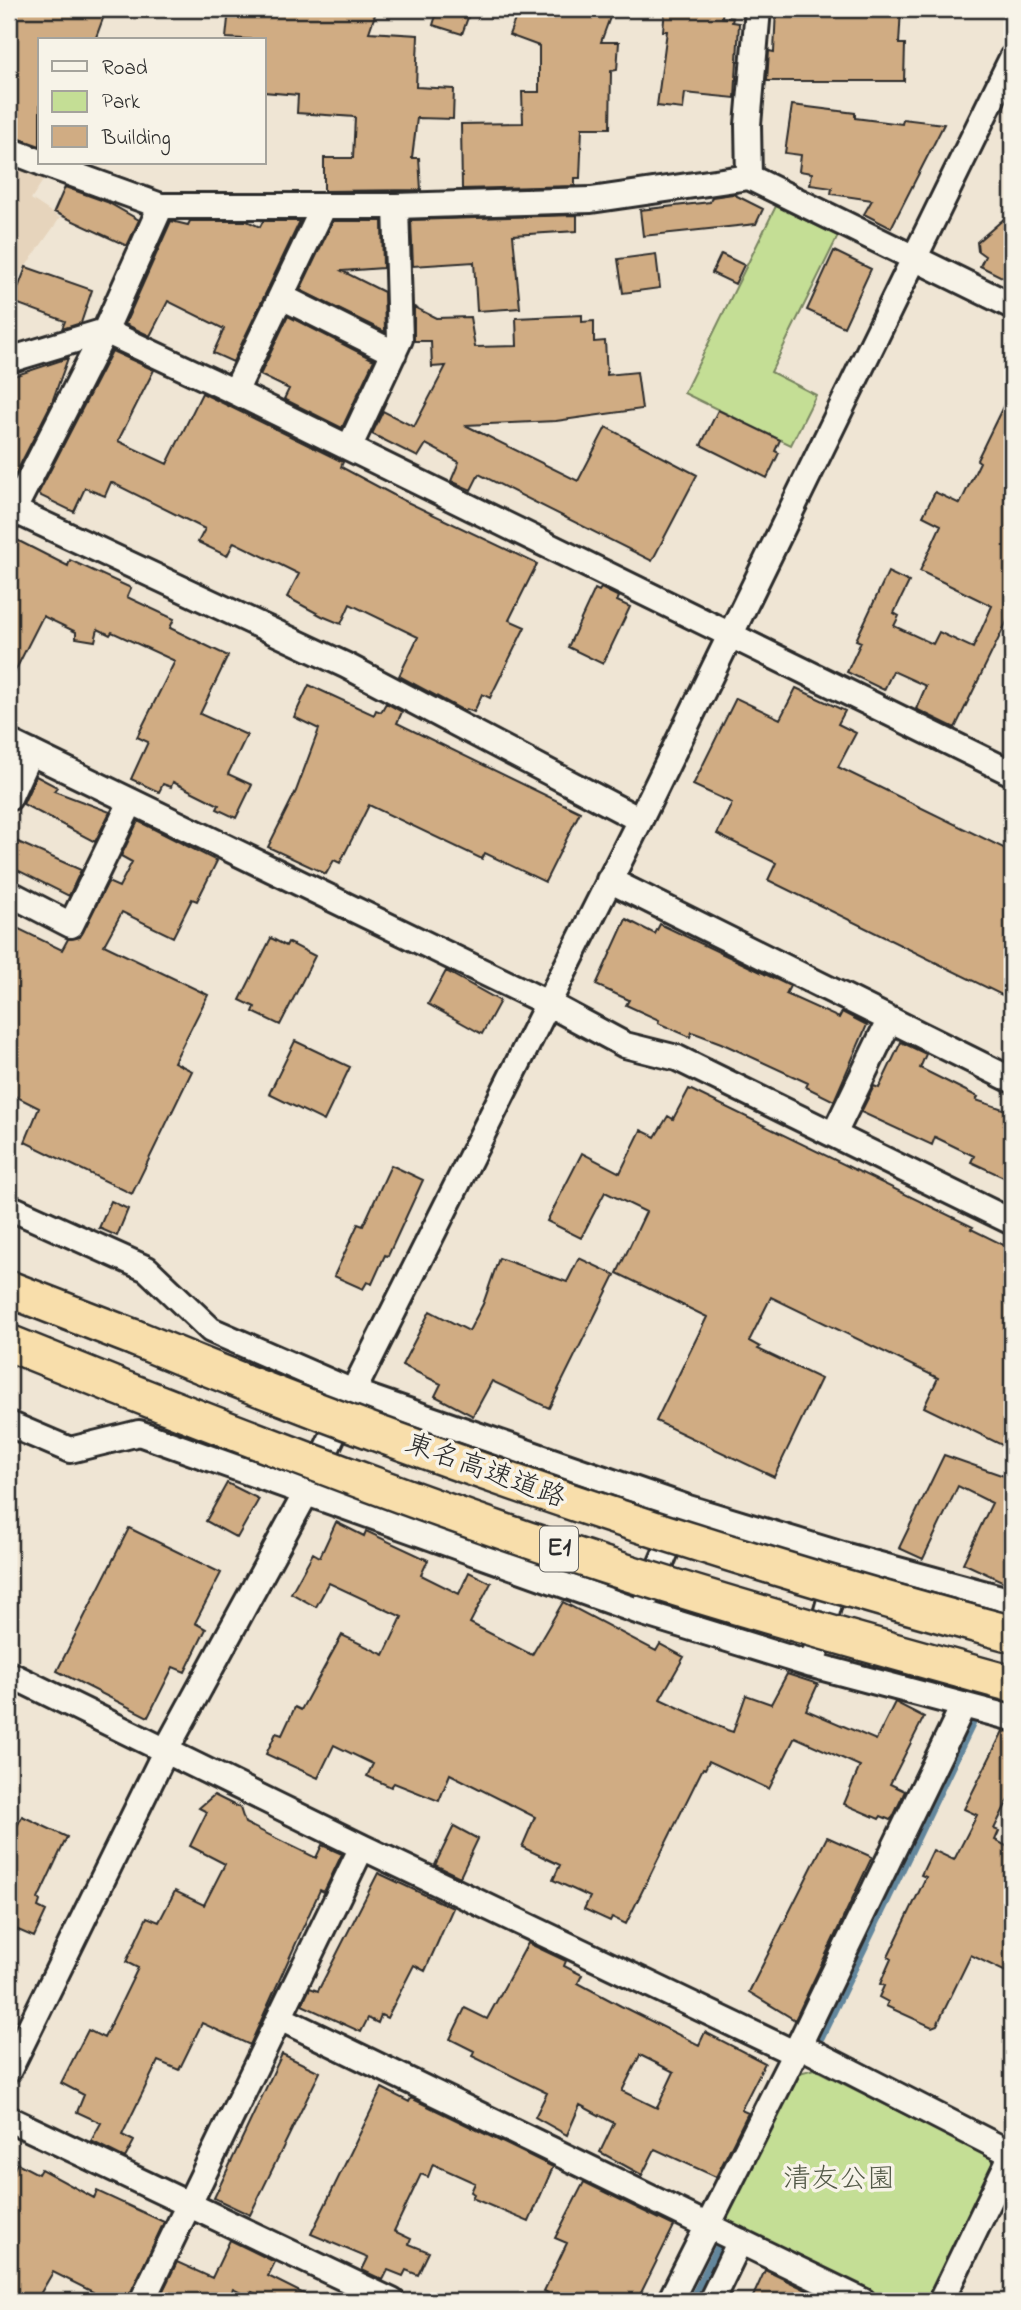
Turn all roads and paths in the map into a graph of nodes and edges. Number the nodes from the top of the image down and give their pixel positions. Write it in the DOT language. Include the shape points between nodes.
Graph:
graph roads {
  1 [pos="758,9"];
  2 [pos="1012,58"];
  3 [pos="9,150"];
  4 [pos="38,161"];
  5 [pos="46,164"];
  6 [pos="750,177"];
  7 [pos="324,205"];
  8 [pos="161,206"];
  9 [pos="396,206"];
  10 [pos="915,257"];
  11 [pos="282,297"];
  12 [pos="1012,306"];
  13 [pos="104,331"];
  14 [pos="394,353"];
  15 [pos="9,360"];
  16 [pos="235,392"];
  17 [pos="349,448"];
  18 [pos="10,513"];
  19 [pos="731,634"];
  20 [pos="20,747"];
  21 [pos="1012,773"];
  22 [pos="9,797"];
  23 [pos="131,802"];
  24 [pos="640,820"];
  25 [pos="609,880"];
  26 [pos="9,893"];
  27 [pos="547,1003"];
  28 [pos="889,1021"];
  29 [pos="1012,1080"];
  30 [pos="834,1134"];
  31 [pos="9,1207"];
  32 [pos="1012,1222"];
  33 [pos="9,1289"];
  34 [pos="9,1343"];
  35 [pos="353,1392"];
  36 [pos="9,1424"];
  37 [pos="305,1495"];
  38 [pos="685,1507"];
  39 [pos="842,1555"];
  40 [pos="1012,1601"];
  41 [pos="640,1612"];
  42 [pos="1012,1634"];
  43 [pos="812,1665"];
  44 [pos="9,1674"];
  45 [pos="1012,1684"];
  46 [pos="963,1706"];
  47 [pos="1012,1718"];
  48 [pos="166,1750"];
  49 [pos="362,1847"];
  50 [pos="280,2018"];
  51 [pos="797,2049"];
  52 [pos="9,2070"];
  53 [pos="9,2119"];
  54 [pos="1012,2154"];
  55 [pos="191,2204"];
  56 [pos="707,2224"];
  57 [pos="740,2241"];
  58 [pos="142,2301"];
  59 [pos="392,2301"];
  60 [pos="670,2301"];
  61 [pos="711,2301"];
  62 [pos="863,2301"];
  63 [pos="941,2301"];
  1 -- 6 [label="street" via="748,125"];
  2 -- 10 [label="street"];
  3 -- 4 [label="street"];
  5 -- 8 [label="street"];
  6 -- 9 [label="street" via="591,200"];
  6 -- 10 [label="street"];
  7 -- 8 [label="street"];
  7 -- 9 [label="street"];
  7 -- 11 [label="street"];
  8 -- 13 [label="street"];
  9 -- 14 [label="street" via="400,339"];
  10 -- 12 [label="street"];
  10 -- 19 [label="street"];
  11 -- 14 [label="street"];
  11 -- 16 [label="street"];
  13 -- 15 [label="street"];
  13 -- 16 [label="street"];
  13 -- 18 [label="street"];
  14 -- 17 [label="street"];
  16 -- 17 [label="street"];
  17 -- 19 [label="street"];
  18 -- 24 [label="street" via="347,666"];
  19 -- 21 [label="street"];
  19 -- 24 [label="street"];
  20 -- 22 [label="street"];
  20 -- 23 [label="street"];
  23 -- 26 [label="street" via="71,925"];
  23 -- 27 [label="street"];
  24 -- 25 [label="street"];
  25 -- 27 [label="street"];
  25 -- 28 [label="street"];
  27 -- 30 [label="street" via="625,1045 677,1059"];
  27 -- 35 [label="street"];
  28 -- 29 [label="street"];
  28 -- 30 [label="street"];
  30 -- 32 [label="street"];
  31 -- 35 [label="street" via="147,1269 211,1330"];
  33 -- 42 [label="highway, 東名高速道路 / E1, bridge" via="447,1461 848,1591"];
  34 -- 45 [label="highway, 東名高速道路 / E1, bridge" via="429,1504 630,1573"];
  35 -- 37 [label="street"];
  35 -- 38 [label="street"];
  36 -- 37 [label="street" via="69,1450 139,1433"];
  37 -- 41 [label="street"];
  37 -- 48 [label="street"];
  38 -- 39 [label="street"];
  38 -- 41 [label="street"];
  39 -- 40 [label="street"];
  39 -- 43 [label="street"];
  41 -- 43 [label="street"];
  43 -- 46 [label="street"];
  44 -- 48 [label="street"];
  46 -- 47 [label="street"];
  46 -- 51 [label="street"];
  48 -- 49 [label="street"];
  48 -- 52 [label="street"];
  49 -- 50 [label="street"];
  49 -- 51 [label="street"];
  50 -- 55 [label="street"];
  50 -- 56 [label="street"];
  51 -- 54 [label="street"];
  51 -- 56 [label="street"];
  53 -- 55 [label="street"];
  54 -- 63 [label="street"];
  55 -- 58 [label="street"];
  55 -- 59 [label="street"];
  56 -- 57 [label="street"];
  56 -- 60 [label="street"];
  57 -- 61 [label="street"];
  57 -- 62 [label="street"];
}
